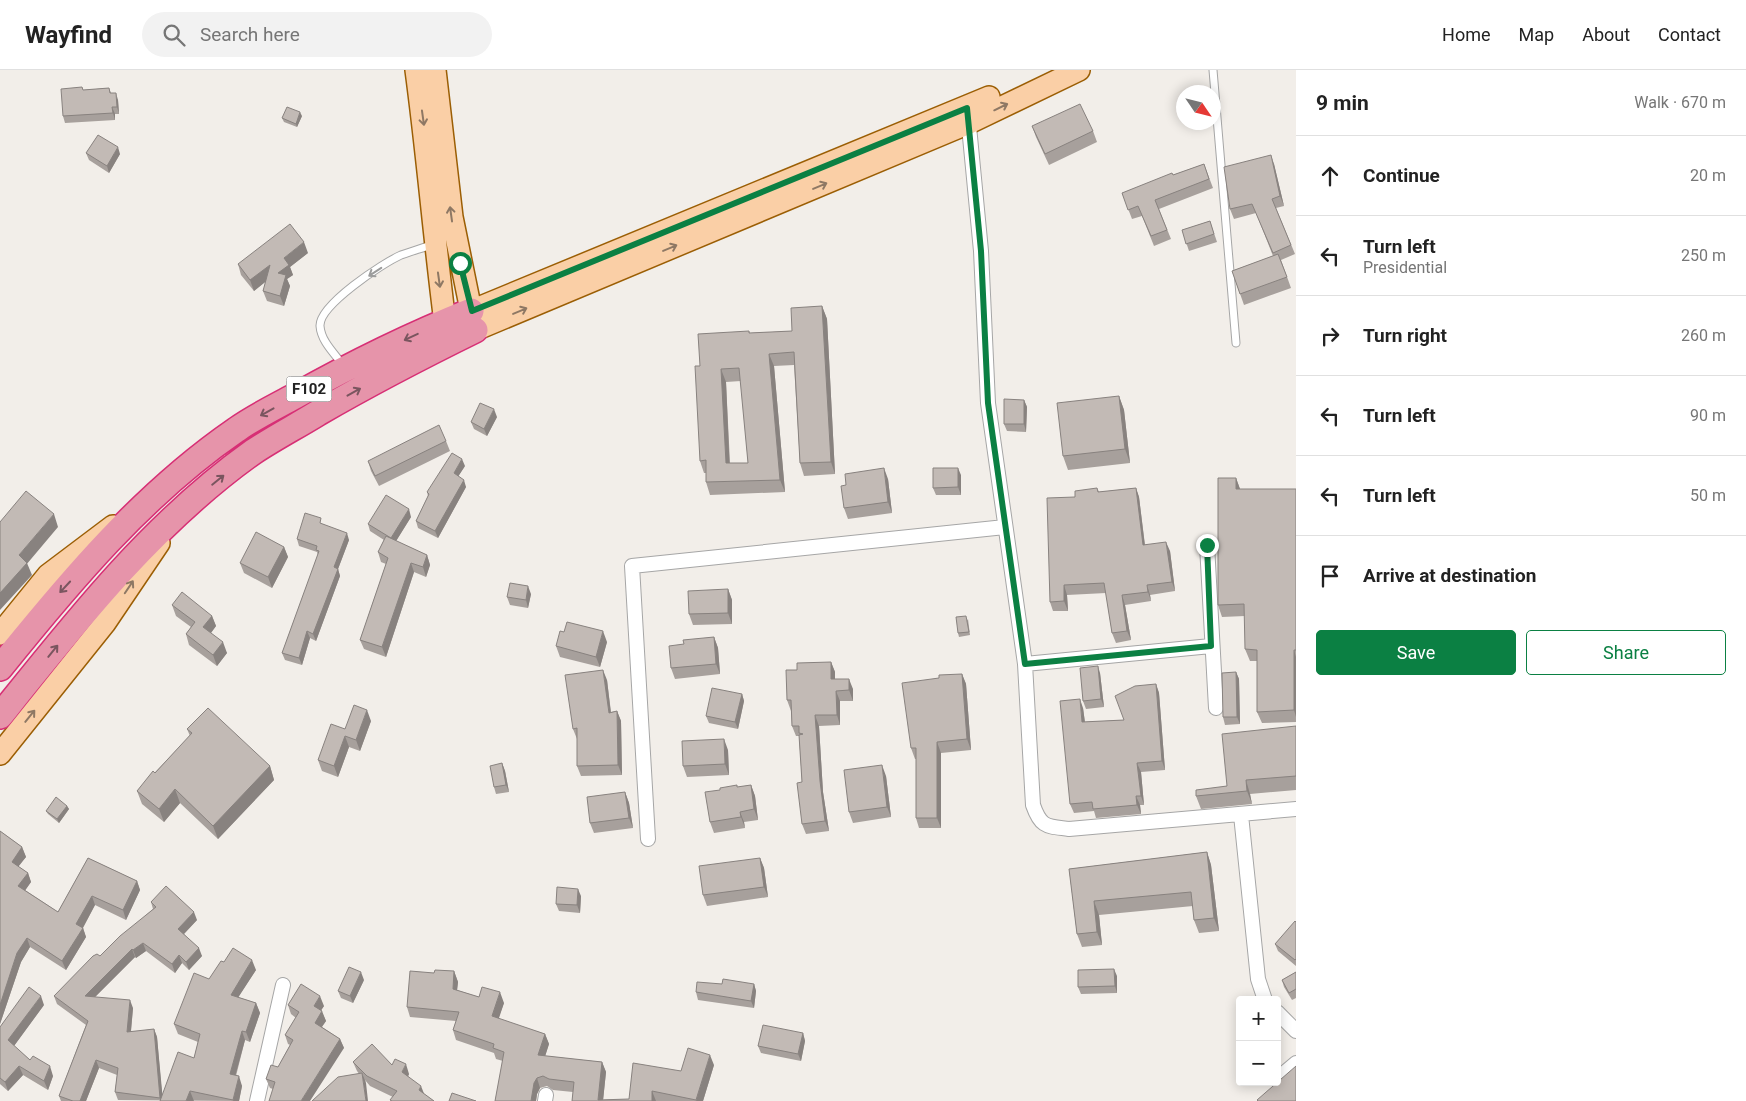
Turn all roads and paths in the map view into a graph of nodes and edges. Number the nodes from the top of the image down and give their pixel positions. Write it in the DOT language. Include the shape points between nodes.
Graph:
graph roads {
  1 [pos="416,70"];
  2 [pos="435,70"];
  3 [pos="1045,70"];
  4 [pos="1079,70"];
  5 [pos="1213,70"];
  6 [pos="968,115"];
  7 [pos="434,244"];
  8 [pos="473,320"];
  9 [pos="446,332"];
  10 [pos="1236,342"];
  11 [pos="345,368"];
  12 [pos="161,490"];
  13 [pos="180,512"];
  14 [pos="1005,528"];
  15 [pos="1207,545"];
  16 [pos="0,634"];
  17 [pos="1211,646"];
  18 [pos="1025,664"];
  19 [pos="0,668"];
  20 [pos="1216,708"];
  21 [pos="0,716"];
  22 [pos="0,754"];
  23 [pos="1296,809"];
  24 [pos="1241,815"];
  25 [pos="648,839"];
  26 [pos="283,984"];
  27 [pos="1264,996"];
  28 [pos="1281,1016"];
  29 [pos="1296,1031"];
  30 [pos="1296,1063"];
  31 [pos="1281,1075"];
  32 [pos="257,1101"];
  1 -- 7 [label="main road, one-way"];
  8 -- 2 [label="main road, one-way" via="452,217"];
  3 -- 6 [label="main road"];
  6 -- 4 [label="main road, one-way"];
  5 -- 10 [label="lane"];
  6 -- 8 [label="main road"];
  6 -- 14 [label="street" via="981,251 988,403"];
  7 -- 9 [label="main road, one-way"];
  7 -- 11 [label="lane, one-way" via="400,256 341,294 323,312 320,325 323,339"];
  8 -- 9 [label="highway, F102"];
  9 -- 11 [label="highway, F102, one-way"];
  13 -- 9 [label="highway, F102, one-way" via="254,452 383,376"];
  11 -- 12 [label="highway, F102, one-way" via="236,429"];
  12 -- 16 [label="main road" via="48,575"];
  12 -- 19 [label="highway, F102, one-way" via="60,593"];
  21 -- 13 [label="highway, F102, one-way" via="84,612"];
  22 -- 13 [label="main road, one-way" via="104,623"];
  14 -- 18 [label="street"];
  14 -- 25 [label="street" via="632,566"];
  15 -- 17 [label="street"];
  17 -- 18 [label="street"];
  17 -- 20 [label="street"];
  18 -- 24 [label="street" via="1032,805 1038,820 1047,826 1069,829"];
  23 -- 24 [label="street"];
  24 -- 27 [label="street" via="1258,980"];
  26 -- 32 [label="street"];
  28 -- 29 [label="street"];
  30 -- 31 [label="street"];
}
